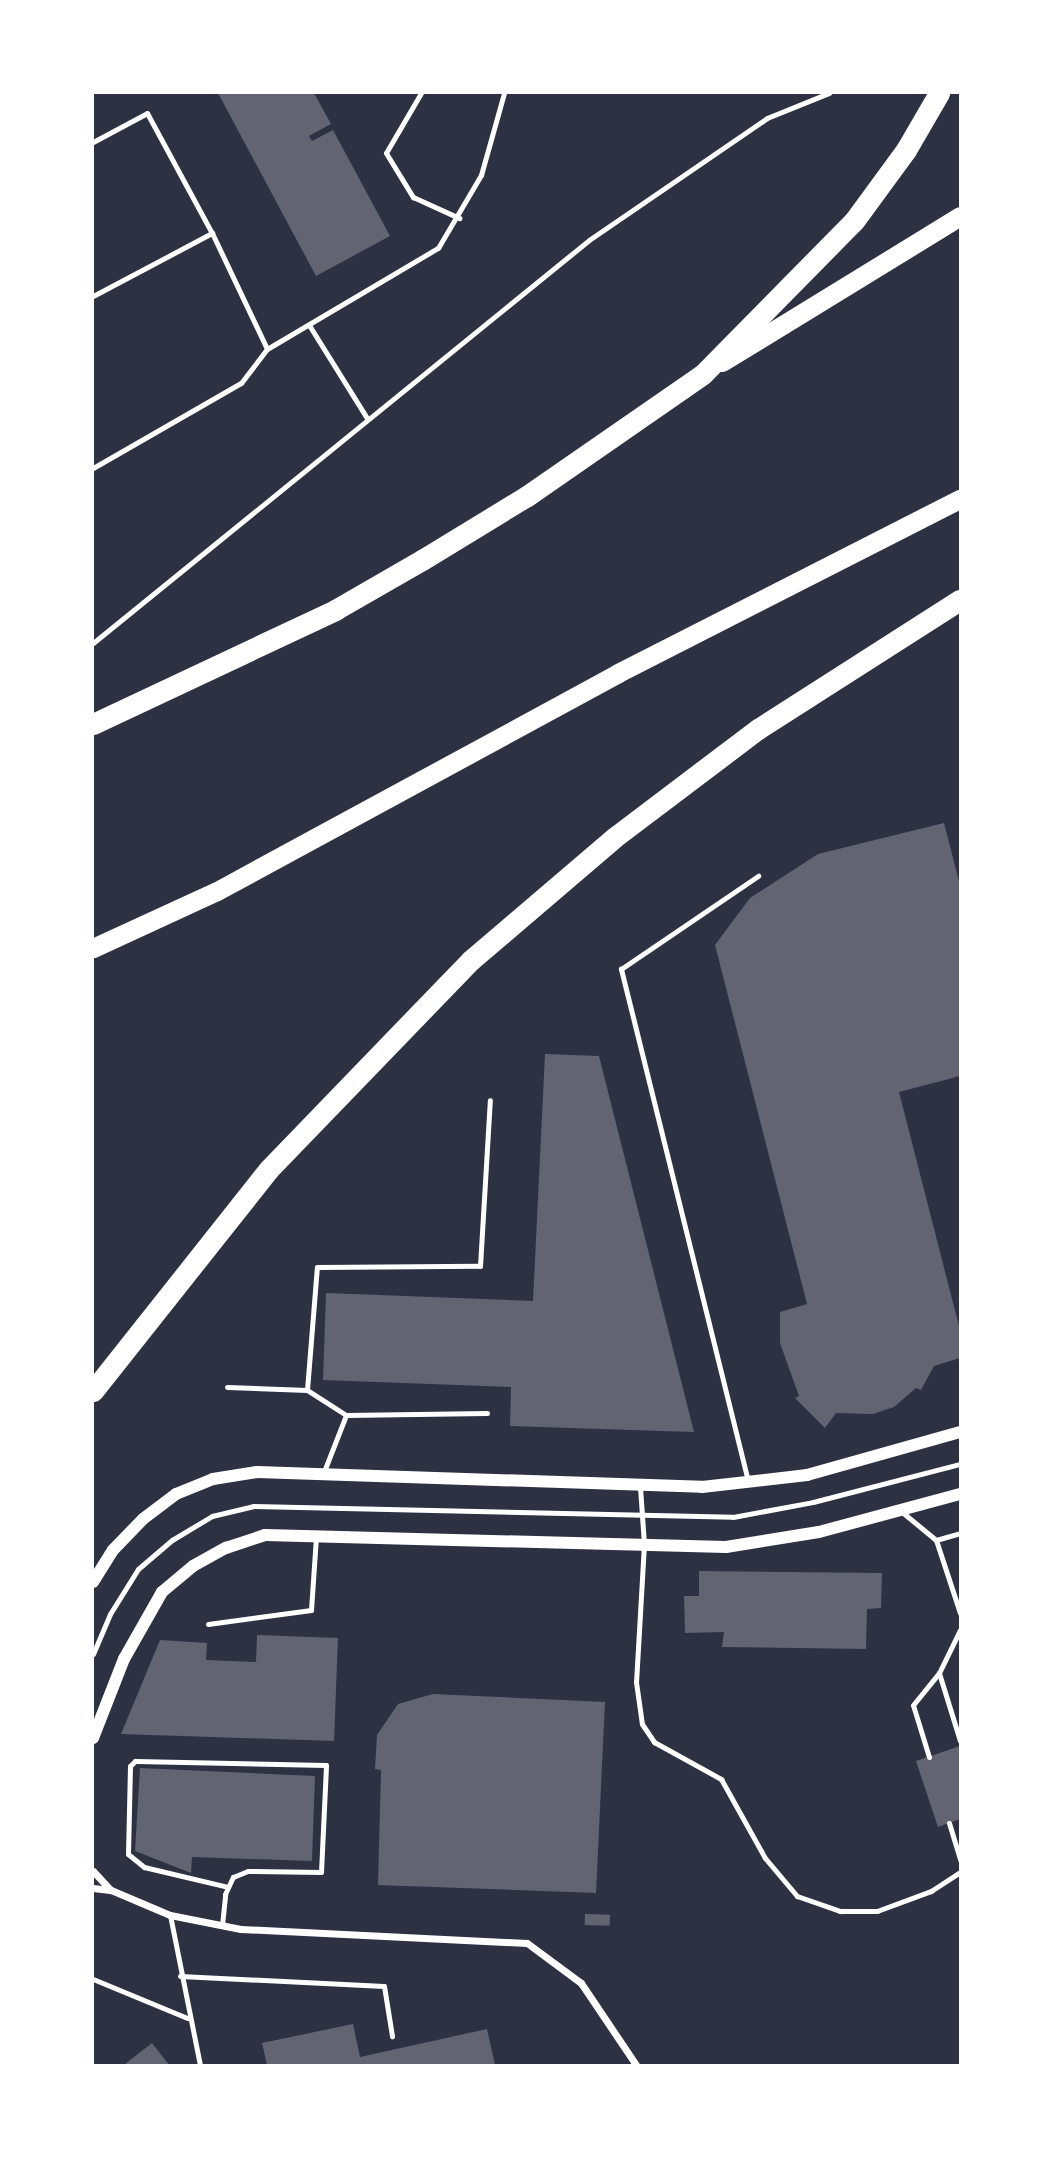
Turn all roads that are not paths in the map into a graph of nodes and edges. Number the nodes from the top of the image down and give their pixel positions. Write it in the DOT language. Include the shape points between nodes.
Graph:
graph roads {
  1 [pos="421,93"];
  2 [pos="504,93"];
  3 [pos="829,93"];
  4 [pos="936,101"];
  5 [pos="93,142"];
  6 [pos="960,216"];
  7 [pos="459,218"];
  8 [pos="212,233"];
  9 [pos="93,296"];
  10 [pos="309,325"];
  11 [pos="267,349"];
  12 [pos="703,374"];
  13 [pos="367,418"];
  14 [pos="93,468"];
  15 [pos="960,499"];
  16 [pos="960,600"];
  17 [pos="93,643"];
  18 [pos="93,724"];
  19 [pos="758,876"];
  20 [pos="93,948"];
  21 [pos="491,1100"];
  22 [pos="227,1387"];
  23 [pos="307,1390"];
  24 [pos="93,1391"];
  25 [pos="487,1413"];
  26 [pos="346,1415"];
  27 [pos="960,1433"];
  28 [pos="960,1464"];
  29 [pos="323,1475"];
  30 [pos="748,1484"];
  31 [pos="639,1487"];
  32 [pos="960,1494"];
  33 [pos="900,1510"];
  34 [pos="642,1517"];
  35 [pos="960,1533"];
  36 [pos="316,1534"];
  37 [pos="936,1540"];
  38 [pos="643,1544"];
  39 [pos="93,1583"];
  40 [pos="960,1613"];
  41 [pos="208,1624"];
  42 [pos="960,1630"];
  43 [pos="93,1654"];
  44 [pos="939,1673"];
  45 [pos="93,1738"];
  46 [pos="960,1741"];
  47 [pos="929,1757"];
  48 [pos="949,1823"];
  49 [pos="960,1860"];
  50 [pos="93,1871"];
  51 [pos="960,1872"];
  52 [pos="228,1886"];
  53 [pos="93,1888"];
  54 [pos="111,1890"];
  55 [pos="170,1915"];
  56 [pos="222,1925"];
  57 [pos="180,1976"];
  58 [pos="93,1979"];
  59 [pos="187,2018"];
  60 [pos="392,2036"];
  61 [pos="200,2065"];
  62 [pos="636,2065"];
  1 -- 7 [label="lane" via="386,153 413,197"];
  2 -- 7 [label="lane" via="481,175"];
  3 -- 13 [label="lane" via="767,118 589,240"];
  4 -- 12 [label="highway" via="854,222"];
  5 -- 8 [label="lane" via="147,113"];
  6 -- 12 [label="highway"];
  7 -- 10 [label="lane" via="438,248"];
  8 -- 9 [label="lane"];
  8 -- 11 [label="lane"];
  10 -- 11 [label="lane"];
  10 -- 13 [label="lane"];
  11 -- 14 [label="lane" via="241,383"];
  12 -- 18 [label="highway" via="527,496 422,560 323,616"];
  13 -- 17 [label="lane"];
  15 -- 20 [label="highway" via="631,667 217,891"];
  16 -- 24 [label="highway" via="748,737 615,838 471,960 269,1169"];
  19 -- 30 [label="lane" via="621,969"];
  21 -- 23 [label="lane" via="480,1266 317,1267"];
  22 -- 23 [label="lane"];
  23 -- 26 [label="lane"];
  25 -- 26 [label="lane"];
  26 -- 29 [label="lane"];
  27 -- 30 [label="street" via="807,1475"];
  28 -- 34 [label="lane" via="813,1502 733,1517"];
  29 -- 31 [label="street"];
  29 -- 39 [label="street" via="257,1472 213,1479 176,1494 113,1550"];
  30 -- 31 [label="street"];
  31 -- 34 [label="lane"];
  32 -- 33 [label="street"];
  33 -- 37 [label="lane"];
  33 -- 38 [label="street" via="819,1532 726,1547"];
  34 -- 38 [label="lane"];
  34 -- 43 [label="lane" via="306,1504 254,1506 212,1516 172,1540 138,1569 110,1614"];
  35 -- 37 [label="lane"];
  36 -- 38 [label="street" via="576,1546"];
  36 -- 41 [label="lane" via="311,1610"];
  36 -- 45 [label="street" via="265,1535 226,1548 193,1566 163,1592 124,1659"];
  37 -- 40 [label="lane"];
  38 -- 51 [label="lane" via="636,1682 642,1724 663,1748 721,1779 765,1858 797,1896 840,1911 877,1911 931,1891"];
  42 -- 44 [label="lane"];
  44 -- 46 [label="lane"];
  44 -- 47 [label="lane" via="913,1705"];
  48 -- 49 [label="lane"];
  50 -- 54 [label="street"];
  52 -- 52 [label="lane" via="233,1877 248,1871 321,1872 326,1765 135,1761 130,1766 128,1854 144,1867"];
  52 -- 56 [label="lane"];
  53 -- 54 [label="street"];
  54 -- 55 [label="street"];
  55 -- 56 [label="street"];
  55 -- 57 [label="lane"];
  56 -- 62 [label="street" via="527,1943 581,1983"];
  57 -- 59 [label="lane"];
  57 -- 60 [label="lane" via="384,1986"];
  58 -- 59 [label="lane"];
  59 -- 61 [label="lane"];
}
